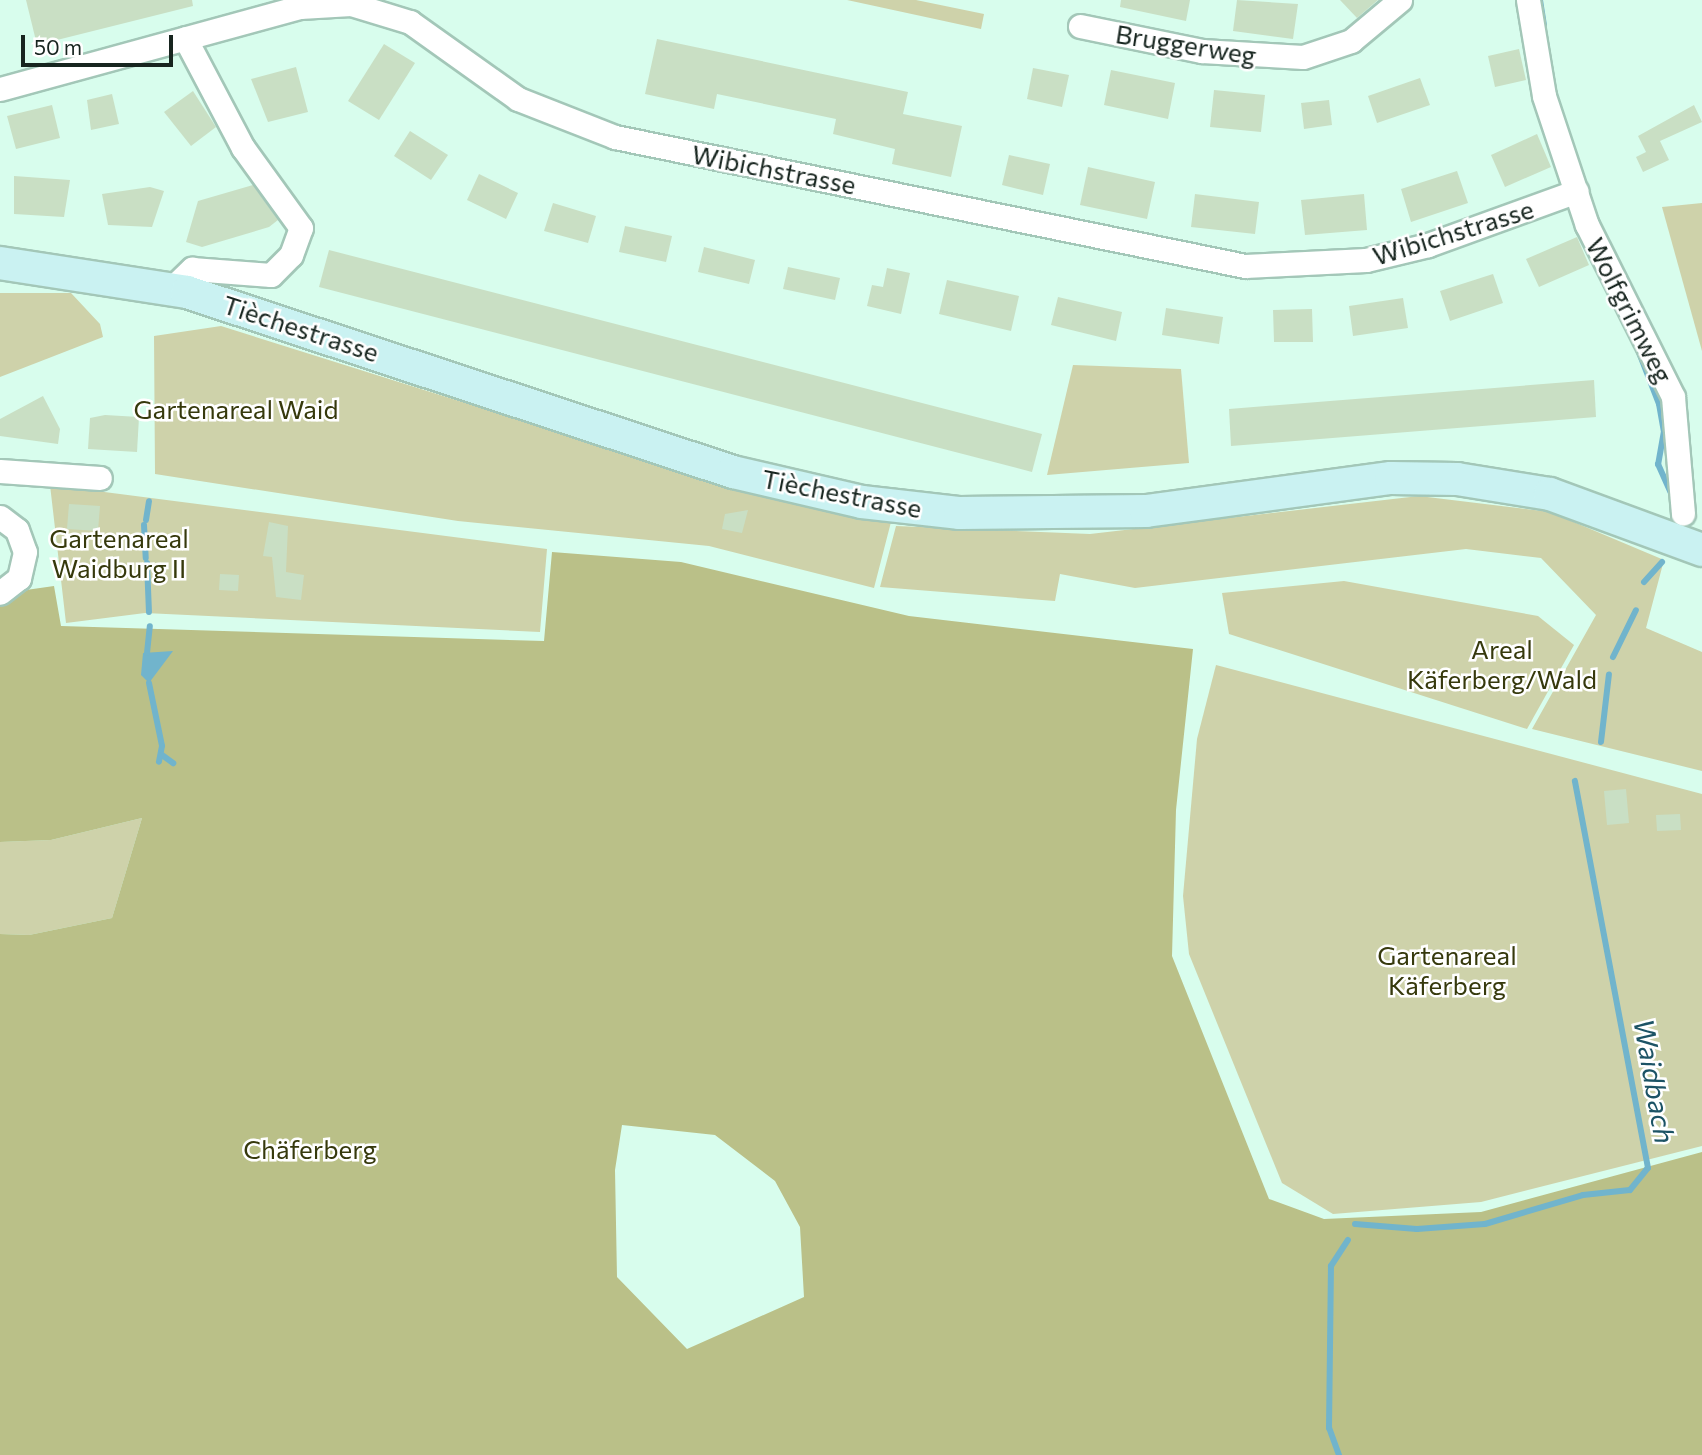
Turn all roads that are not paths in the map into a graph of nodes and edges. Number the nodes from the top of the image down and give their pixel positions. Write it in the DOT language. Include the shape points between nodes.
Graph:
graph roads {
  1 [pos="1400,0"];
  2 [pos="1528,0"];
  3 [pos="1080,26"];
  4 [pos="185,38"];
  5 [pos="0,89"];
  6 [pos="1577,191"];
  7 [pos="0,263"];
  8 [pos="172,288"];
  9 [pos="0,471"];
  10 [pos="100,478"];
  11 [pos="1682,514"];
  12 [pos="0,517"];
  13 [pos="1702,550"];
  14 [pos="0,593"];
  1 -- 3 [label="street, Bruggerweg" via="1351,41 1303,57 1202,51"];
  2 -- 6 [label="street, Wolfgrimweg" via="1544,96"];
  4 -- 5 [label="street, Wibichstrasse"];
  4 -- 6 [label="street, Wibichstrasse" via="300,7 376,8 424,31 518,99 615,137 1245,266 1366,260 1428,245"];
  4 -- 8 [label="street" via="243,148 302,225 291,255 271,275 192,269"];
  6 -- 11 [label="street, Wolfgrimweg" via="1587,225 1673,397"];
  7 -- 8 [label="street, Tièchestrasse"];
  8 -- 13 [label="street, Tièchestrasse" via="733,472 862,502 960,513 1146,511 1391,478 1457,480 1550,494"];
  9 -- 10 [label="street"];
  12 -- 14 [label="street" via="18,530 25,552 19,578"];
}
